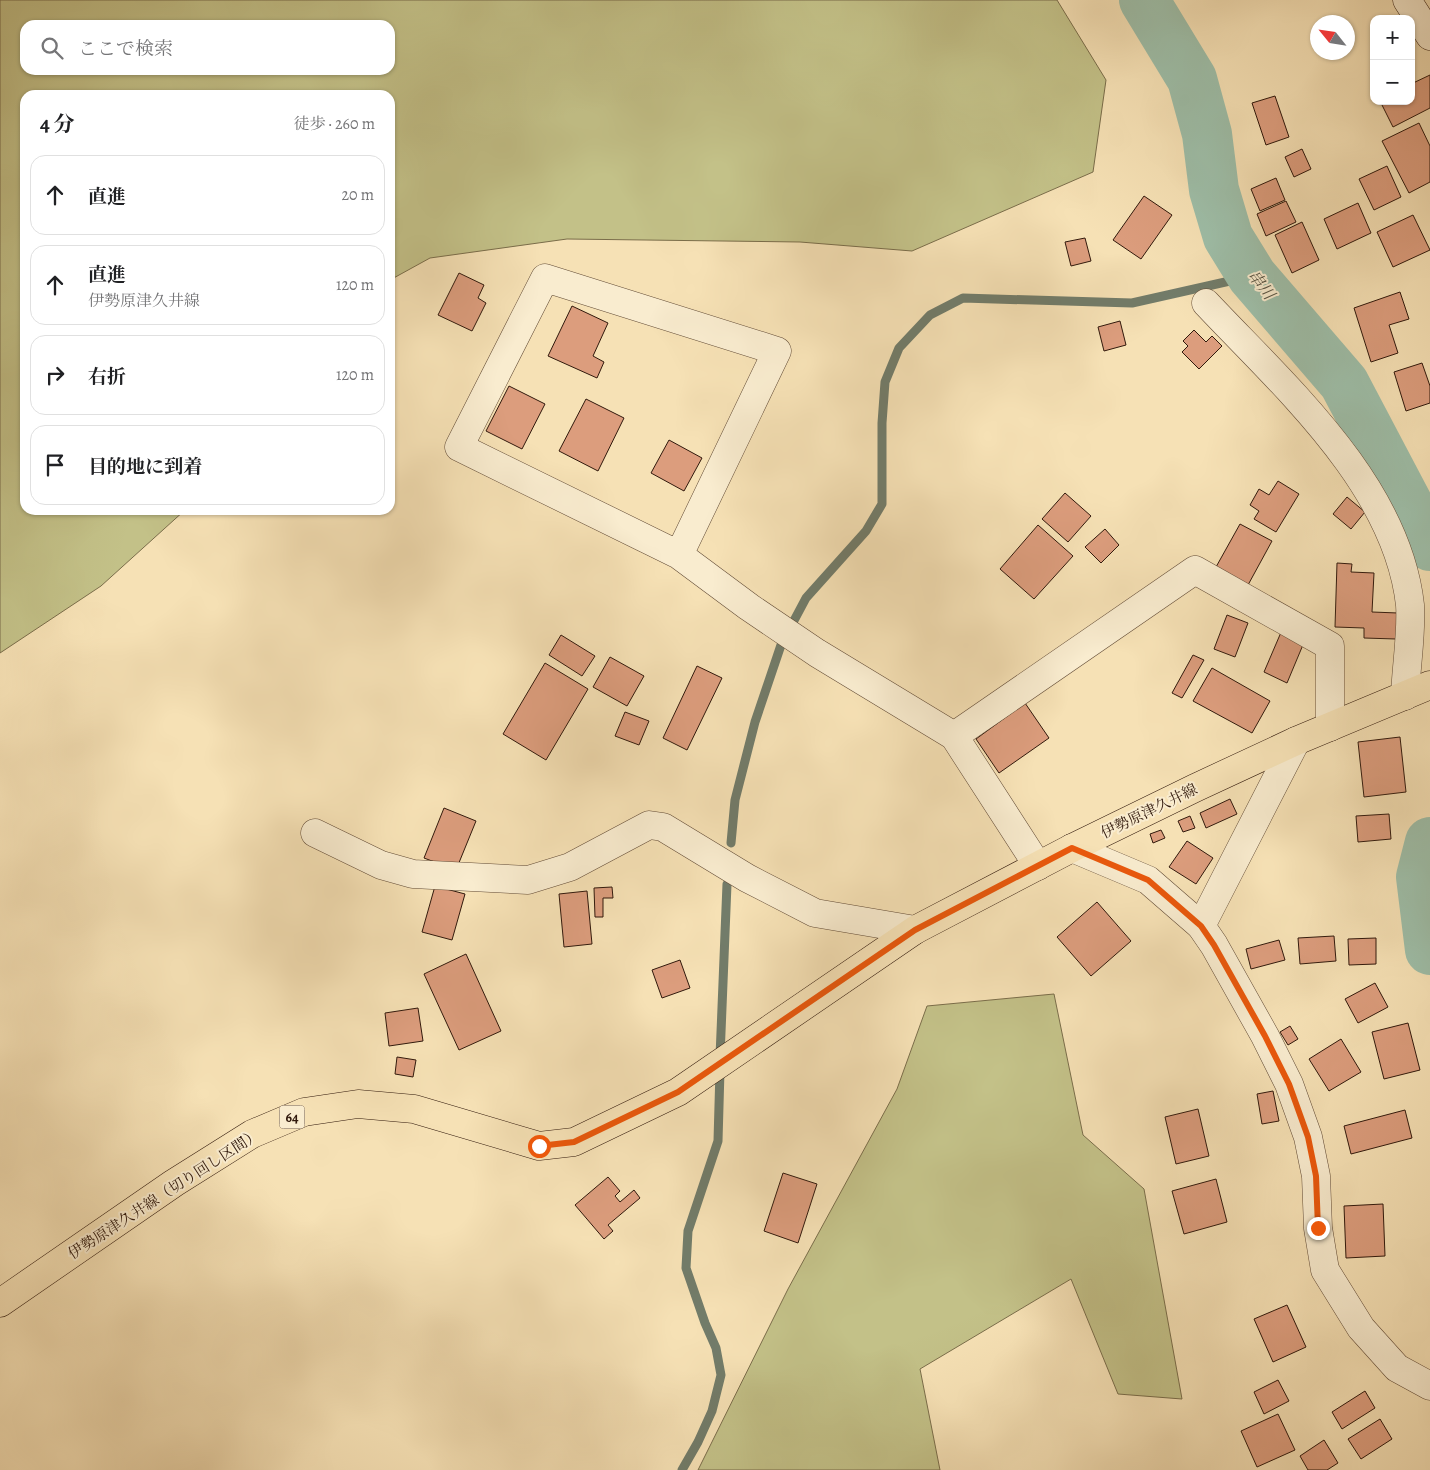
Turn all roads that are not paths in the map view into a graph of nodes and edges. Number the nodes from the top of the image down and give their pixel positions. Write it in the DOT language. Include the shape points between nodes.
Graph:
graph roads {
  1 [pos="1407,0"];
  2 [pos="1430,36"];
  3 [pos="1206,303"];
  4 [pos="679,555"];
  5 [pos="1419,690"];
  6 [pos="1330,726"];
  7 [pos="954,736"];
  8 [pos="1296,741"];
  9 [pos="316,834"];
  10 [pos="1072,848"];
  11 [pos="1038,866"];
  12 [pos="1201,926"];
  13 [pos="915,930"];
  14 [pos="626,1119"];
  15 [pos="0,1303"];
  16 [pos="1430,1386"];
  1 -- 2 [label="street"];
  3 -- 5 [label="street" via="1324,429 1368,491 1388,529 1403,570"];
  4 -- 4 [label="street" via="459,446 545,278 776,351"];
  4 -- 7 [label="street" via="816,653"];
  5 -- 6 [label="main road, 伊勢原津久井線 / 64"];
  6 -- 7 [label="street" via="1330,646 1195,570"];
  6 -- 8 [label="main road, 伊勢原津久井線 / 64"];
  7 -- 11 [label="street"];
  8 -- 10 [label="main road, 伊勢原津久井線 / 64"];
  8 -- 12 [label="street"];
  9 -- 13 [label="street" via="381,865 413,874 528,880 570,867 648,825 663,827 746,878 815,912"];
  10 -- 11 [label="main road, 伊勢原津久井線 / 64"];
  10 -- 12 [label="street" via="1148,880"];
  11 -- 13 [label="main road, 伊勢原津久井線 / 64"];
  12 -- 16 [label="street" via="1289,1084 1308,1137 1316,1176 1318,1228 1325,1270 1361,1328 1397,1368"];
  13 -- 14 [label="main road, 伊勢原津久井線 / 64" via="678,1092"];
  14 -- 15 [label="main road, 伊勢原津久井線（切り回し区間） / 64" via="574,1142 539,1146 414,1109 358,1104 304,1112 252,1134 174,1183"];
}
